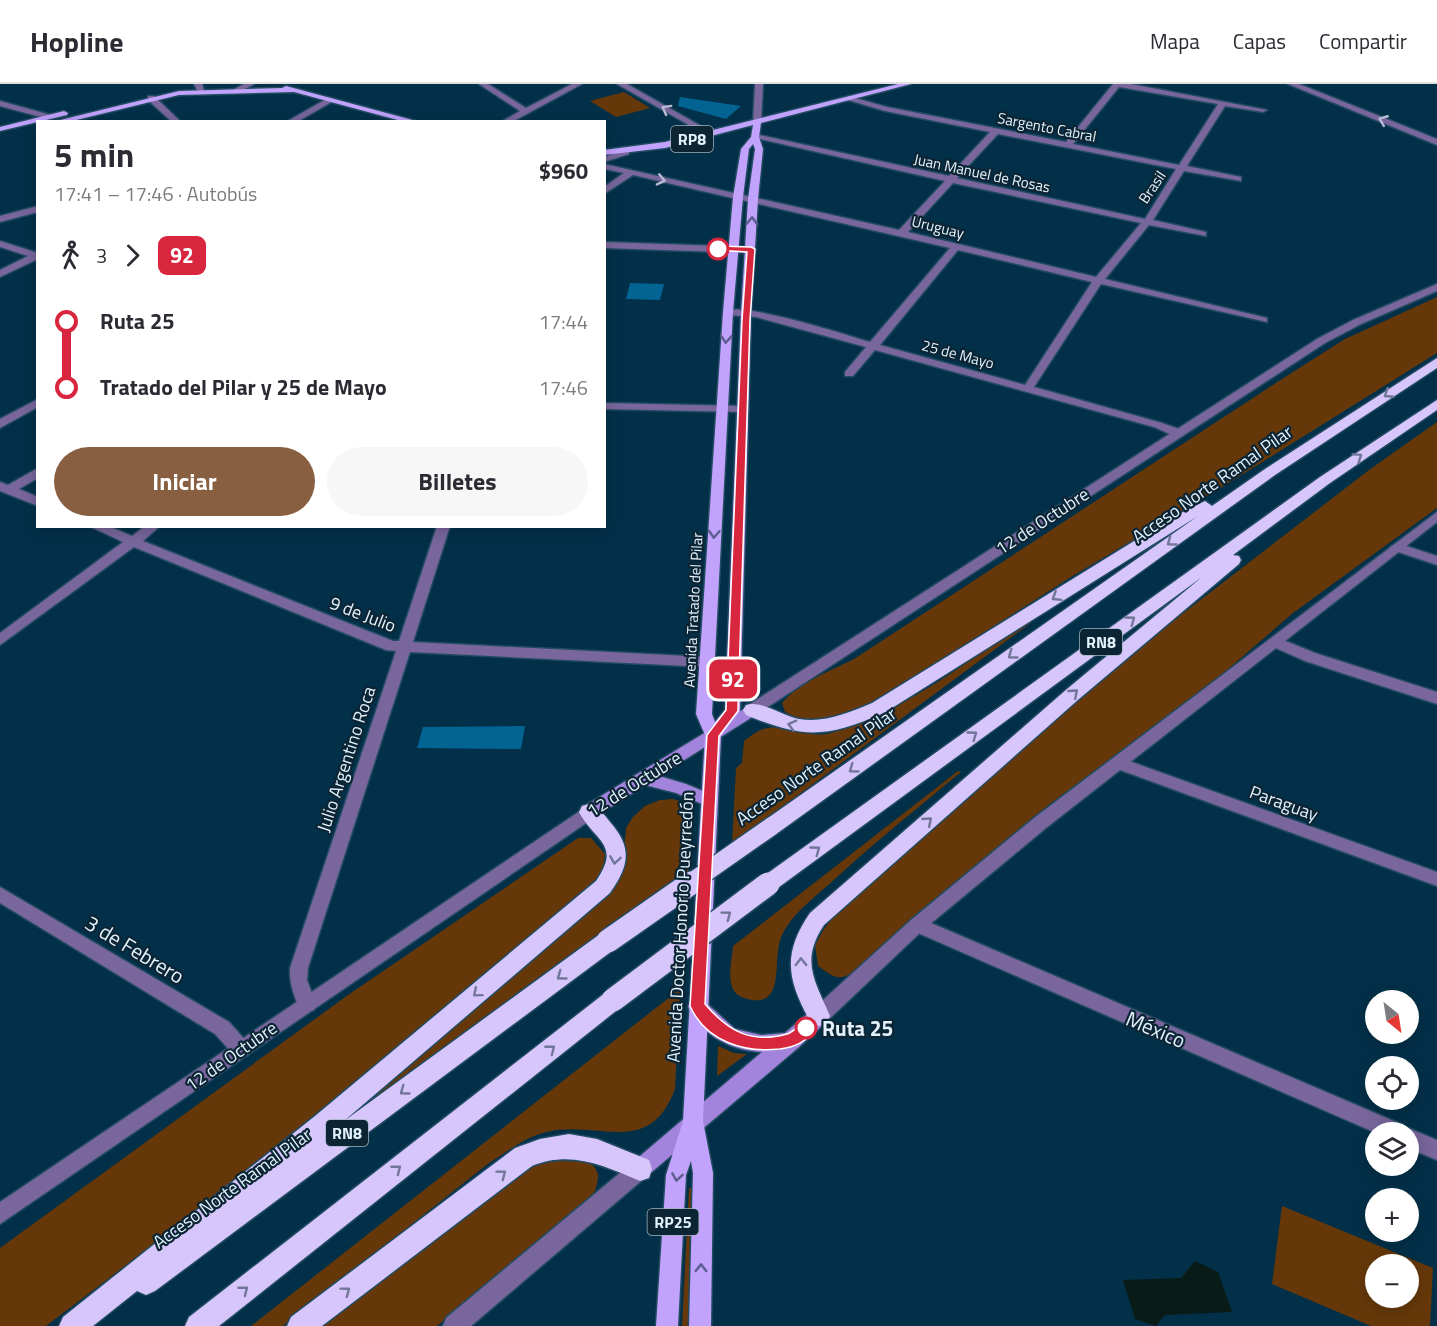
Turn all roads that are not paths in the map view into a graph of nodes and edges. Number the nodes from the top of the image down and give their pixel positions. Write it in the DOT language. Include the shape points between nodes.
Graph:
graph roads {
  1 [pos="187,84"];
  2 [pos="250,84"];
  3 [pos="265,84"];
  4 [pos="483,84"];
  5 [pos="578,84"];
  6 [pos="621,84"];
  7 [pos="759,84"];
  8 [pos="907,84"];
  9 [pos="1117,84"];
  10 [pos="1168,84"];
  11 [pos="1292,84"];
  12 [pos="200,88"];
  13 [pos="237,90"];
  14 [pos="294,90"];
  15 [pos="1162,92"];
  16 [pos="151,98"];
  17 [pos="851,98"];
  18 [pos="331,100"];
  19 [pos="0,103"];
  20 [pos="1223,103"];
  21 [pos="1263,110"];
  22 [pos="526,111"];
  23 [pos="52,119"];
  24 [pos="175,120"];
  25 [pos="294,120"];
  26 [pos="408,120"];
  27 [pos="509,120"];
  28 [pos="36,122"];
  29 [pos="757,123"];
  30 [pos="36,126"];
  31 [pos="0,129"];
  32 [pos="996,131"];
  33 [pos="711,134"];
  34 [pos="0,135"];
  35 [pos="755,136"];
  36 [pos="1437,142"];
  37 [pos="1068,146"];
  38 [pos="626,152"];
  39 [pos="606,153"];
  40 [pos="606,163"];
  41 [pos="606,164"];
  42 [pos="1183,168"];
  43 [pos="630,173"];
  44 [pos="1238,179"];
  45 [pos="951,180"];
  46 [pos="606,190"];
  47 [pos="738,197"];
  48 [pos="753,200"];
  49 [pos="36,210"];
  50 [pos="0,219"];
  51 [pos="1147,222"];
  52 [pos="901,234"];
  53 [pos="1203,234"];
  54 [pos="0,244"];
  55 [pos="606,244"];
  56 [pos="956,247"];
  57 [pos="734,249"];
  58 [pos="751,249"];
  59 [pos="36,256"];
  60 [pos="36,256"];
  61 [pos="0,274"];
  62 [pos="1098,281"];
  63 [pos="1437,287"];
  64 [pos="728,312"];
  65 [pos="746,313"];
  66 [pos="1263,320"];
  67 [pos="873,346"];
  68 [pos="1437,362"];
  69 [pos="849,374"];
  70 [pos="1028,388"];
  71 [pos="36,403"];
  72 [pos="1437,404"];
  73 [pos="606,406"];
  74 [pos="721,408"];
  75 [pos="743,409"];
  76 [pos="0,424"];
  77 [pos="1178,433"];
  78 [pos="1270,472"];
  79 [pos="36,473"];
  80 [pos="1325,480"];
  81 [pos="5,488"];
  82 [pos="36,501"];
  83 [pos="1437,516"];
  84 [pos="100,528"];
  85 [pos="151,528"];
  86 [pos="443,528"];
  87 [pos="132,542"];
  88 [pos="1396,547"];
  89 [pos="1437,561"];
  90 [pos="0,640"];
  91 [pos="1276,642"];
  92 [pos="403,648"];
  93 [pos="707,662"];
  94 [pos="1437,698"];
  95 [pos="752,710"];
  96 [pos="713,735"];
  97 [pos="1118,763"];
  98 [pos="641,778"];
  99 [pos="709,801"];
  100 [pos="589,812"];
  101 [pos="1437,879"];
  102 [pos="0,894"];
  103 [pos="917,925"];
  104 [pos="307,1004"];
  105 [pos="697,1006"];
  106 [pos="819,1016"];
  107 [pos="793,1040"];
  108 [pos="241,1049"];
  109 [pos="693,1121"];
  110 [pos="1373,1122"];
  111 [pos="1419,1143"];
  112 [pos="1437,1150"];
  113 [pos="640,1169"];
  114 [pos="0,1214"];
  115 [pos="72,1326"];
  116 [pos="86,1326"];
  117 [pos="198,1326"];
  118 [pos="300,1326"];
  119 [pos="454,1326"];
  120 [pos="667,1326"];
  121 [pos="700,1326"];
  1 -- 23 [label="main road"];
  2 -- 13 [label="street"];
  3 -- 14 [label="main road"];
  4 -- 22 [label="street"];
  5 -- 22 [label="street"];
  33 -- 6 [label="street, one-way"];
  7 -- 29 [label="street, RP25"];
  8 -- 17 [label="main road, RP8"];
  9 -- 15 [label="street"];
  9 -- 37 [label="street"];
  10 -- 15 [label="street"];
  36 -- 11 [label="street, one-way"];
  12 -- 13 [label="main road"];
  12 -- 16 [label="main road"];
  13 -- 14 [label="main road"];
  14 -- 18 [label="main road"];
  15 -- 20 [label="street"];
  16 -- 23 [label="main road"];
  16 -- 24 [label="street"];
  17 -- 29 [label="main road, RP8"];
  17 -- 32 [label="street, Sargento Cabral" via="885,109"];
  18 -- 25 [label="street"];
  18 -- 26 [label="main road"];
  19 -- 23 [label="street"];
  20 -- 21 [label="street"];
  20 -- 42 [label="street, Brasil"];
  22 -- 27 [label="street"];
  28 -- 31 [label="main road"];
  29 -- 33 [label="main road, RP8"];
  29 -- 35 [label="main road, Avenida Tratado del Pilar / RP25"];
  30 -- 34 [label="main road"];
  32 -- 37 [label="street, Sargento Cabral"];
  32 -- 45 [label="street"];
  33 -- 38 [label="main road, RP8"];
  35 -- 45 [label="street, Juan Manuel de Rosas"];
  35 -- 47 [label="main road, Avenida Tratado del Pilar / RP25" via="745,149"];
  35 -- 48 [label="main road, Avenida Tratado del Pilar / RP25" via="759,149"];
  37 -- 42 [label="street, Sargento Cabral"];
  38 -- 39 [label="main road, RP8"];
  38 -- 40 [label="street"];
  41 -- 43 [label="street, Uruguay"];
  42 -- 44 [label="street, Sargento Cabral"];
  42 -- 51 [label="street, Brasil"];
  43 -- 46 [label="street"];
  43 -- 47 [label="street, Uruguay, one-way"];
  45 -- 51 [label="street, Juan Manuel de Rosas"];
  45 -- 52 [label="street"];
  47 -- 48 [label="street, Uruguay"];
  47 -- 57 [label="main road, Avenida Tratado del Pilar / RP25"];
  48 -- 52 [label="street, Uruguay"];
  58 -- 48 [label="main road, Avenida Tratado del Pilar / RP25, one-way"];
  49 -- 50 [label="street"];
  51 -- 53 [label="street, Juan Manuel de Rosas"];
  51 -- 62 [label="street, Brasil"];
  52 -- 56 [label="street, Uruguay"];
  54 -- 59 [label="street"];
  55 -- 57 [label="street"];
  56 -- 62 [label="street, Uruguay"];
  56 -- 67 [label="street"];
  57 -- 58 [label="street"];
  57 -- 64 [label="main road, Avenida Tratado del Pilar / RP25"];
  58 -- 65 [label="main road, Avenida Tratado del Pilar / RP25"];
  60 -- 61 [label="street"];
  62 -- 66 [label="street, Uruguay"];
  62 -- 70 [label="street, Brasil"];
  63 -- 77 [label="street, 12 de Octubre" via="1322,341"];
  64 -- 65 [label="street, 25 de Mayo"];
  64 -- 74 [label="main road, Avenida Tratado del Pilar / RP25, one-way"];
  65 -- 67 [label="street, 25 de Mayo"];
  65 -- 75 [label="main road, Avenida Tratado del Pilar / RP25"];
  67 -- 69 [label="street"];
  67 -- 70 [label="street, 25 de Mayo"];
  68 -- 78 [label="highway, Acceso Norte Ramal Pilar / RN8, one-way"];
  70 -- 77 [label="street, 25 de Mayo"];
  71 -- 76 [label="street"];
  80 -- 72 [label="highway, RN8, one-way"];
  73 -- 74 [label="street"];
  74 -- 75 [label="street"];
  74 -- 93 [label="main road, Avenida Tratado del Pilar / RP25, one-way"];
  75 -- 96 [label="main road, Avenida Tratado del Pilar / RP25" via="732,711"];
  77 -- 95 [label="street, 12 de Octubre"];
  78 -- 95 [label="highway, one-way" via="1179,520 870,712 813,728 785,723"];
  78 -- 116 [label="highway, Acceso Norte Ramal Pilar / RN8, one-way, bridge" via="608,941"];
  79 -- 81 [label="street"];
  106 -- 80 [label="highway, one-way" via="804,986 800,962 804,940 817,920 1065,701"];
  117 -- 80 [label="highway, RN8, one-way, bridge" via="613,1000"];
  81 -- 82 [label="street"];
  83 -- 88 [label="street"];
  84 -- 87 [label="street, 9 de Julio"];
  85 -- 87 [label="street"];
  86 -- 92 [label="street, Julio Argentino Roca"];
  87 -- 90 [label="street"];
  87 -- 92 [label="street, 9 de Julio"];
  88 -- 89 [label="street"];
  88 -- 91 [label="street"];
  91 -- 94 [label="street"];
  91 -- 97 [label="street"];
  92 -- 93 [label="street, 9 de Julio"];
  92 -- 104 [label="street, Julio Argentino Roca" via="299,968 298,980"];
  93 -- 96 [label="main road, Avenida Tratado del Pilar / RP25" via="704,714"];
  95 -- 96 [label="main road, 12 de Octubre"];
  96 -- 98 [label="main road, 12 de Octubre"];
  96 -- 99 [label="main road, Avenida Doctor Honorio Pueyrredón / RP25"];
  97 -- 101 [label="street, Paraguay"];
  97 -- 103 [label="street"];
  98 -- 99 [label="main road" via="680,788"];
  98 -- 100 [label="main road, 12 de Octubre"];
  99 -- 105 [label="main road, Avenida Doctor Honorio Pueyrredón / RP25"];
  100 -- 104 [label="street, 12 de Octubre"];
  100 -- 115 [label="highway, one-way" via="606,830 617,850 616,864 603,886 322,1124"];
  102 -- 108 [label="street, 3 de Febrero" via="222,1028"];
  103 -- 106 [label="street"];
  103 -- 110 [label="street, México"];
  104 -- 108 [label="street, 12 de Octubre"];
  105 -- 107 [label="main road" via="715,1027 735,1039 762,1044"];
  105 -- 109 [label="main road, Avenida Doctor Honorio Pueyrredón / RP25"];
  106 -- 107 [label="main road"];
  107 -- 109 [label="main road"];
  108 -- 114 [label="street, 12 de Octubre"];
  109 -- 113 [label="main road"];
  109 -- 120 [label="main road, Avenida Doctor Honorio Pueyrredón / RP25, one-way" via="676,1175"];
  121 -- 109 [label="main road, Avenida Doctor Honorio Pueyrredón / RP25, one-way" via="703,1173"];
  111 -- 112 [label="street"];
  118 -- 113 [label="highway, one-way" via="524,1157 550,1148 580,1146"];
  113 -- 119 [label="street"];
}
